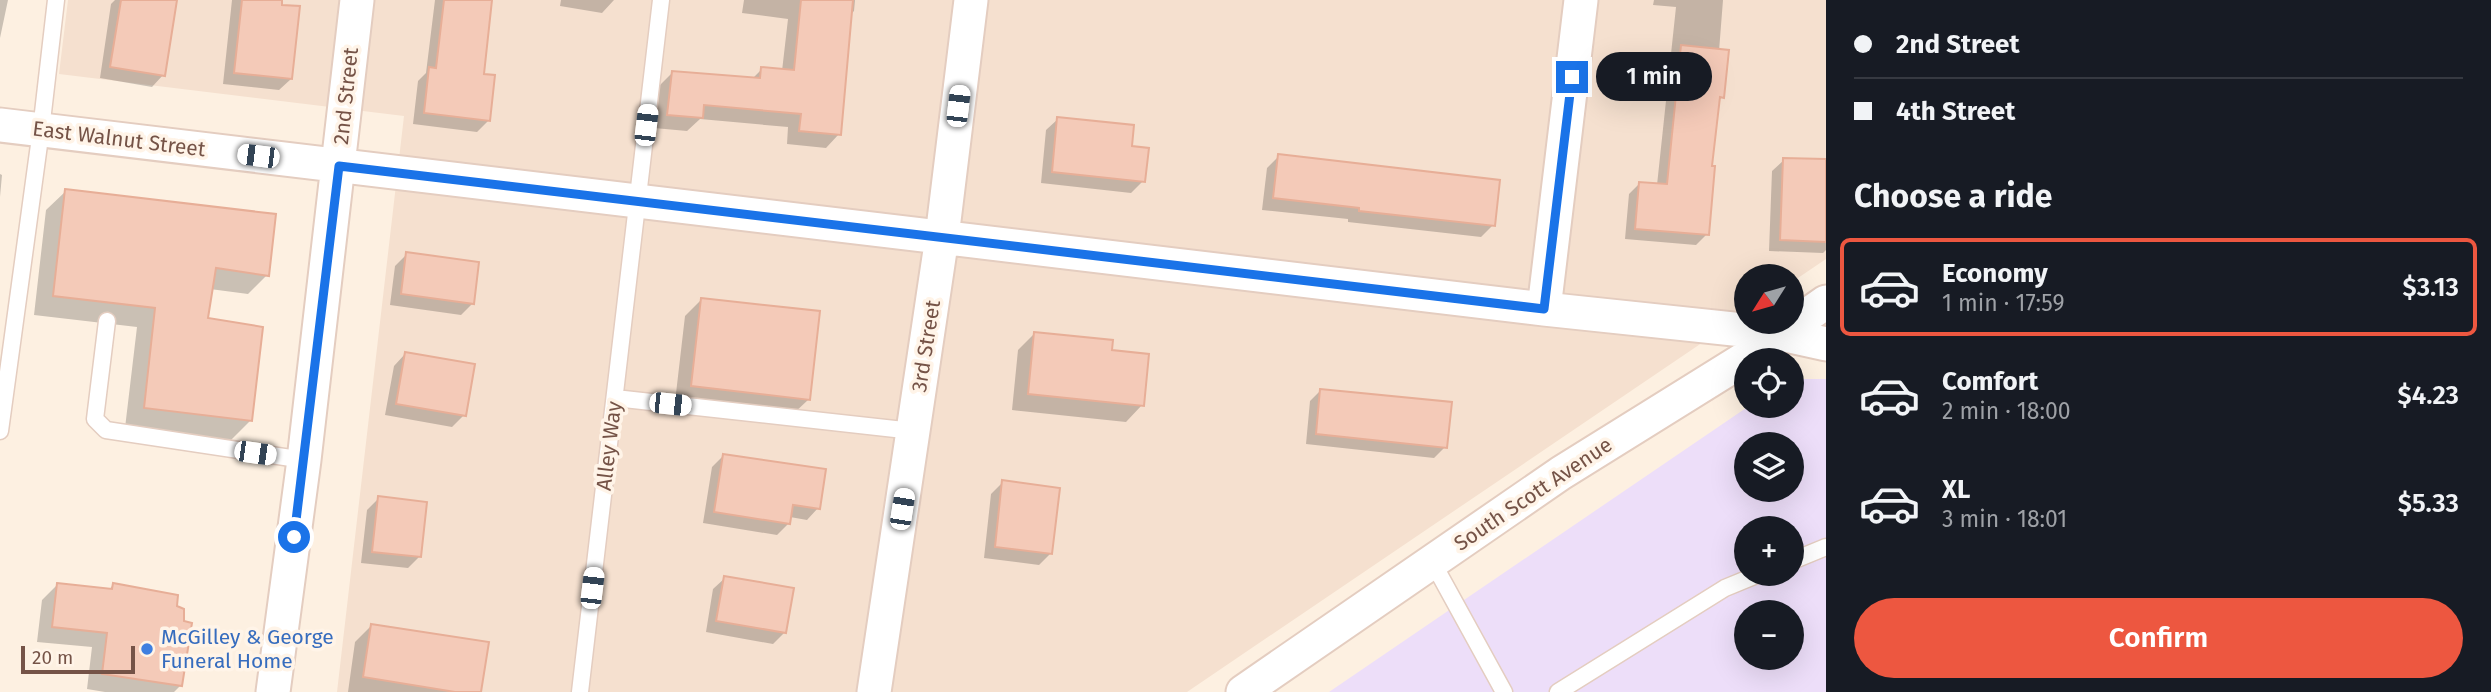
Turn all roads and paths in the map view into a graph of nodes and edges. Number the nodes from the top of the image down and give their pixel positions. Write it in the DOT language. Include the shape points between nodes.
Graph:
graph roads {
  1 [pos="56,0"];
  2 [pos="357,0"];
  3 [pos="661,0"];
  4 [pos="971,0"];
  5 [pos="1581,0"];
  6 [pos="0,125"];
  7 [pos="41,130"];
  8 [pos="339,166"];
  9 [pos="638,201"];
  10 [pos="943,237"];
  11 [pos="1826,302"];
  12 [pos="1544,309"];
  13 [pos="1804,318"];
  14 [pos="107,321"];
  15 [pos="1734,329"];
  16 [pos="1781,334"];
  17 [pos="1826,344"];
  18 [pos="615,398"];
  19 [pos="0,430"];
  20 [pos="914,430"];
  21 [pos="304,460"];
  22 [pos="1826,547"];
  23 [pos="1804,556"];
  24 [pos="1432,561"];
  25 [pos="1734,584"];
  26 [pos="273,692"];
  27 [pos="580,692"];
  28 [pos="874,692"];
  29 [pos="1243,692"];
  30 [pos="1504,692"];
  31 [pos="1558,692"];
  1 -- 7 [label="lane"];
  2 -- 8 [label="street, 2nd Street"];
  3 -- 9 [label="lane, Alley Way"];
  4 -- 10 [label="street, 3rd Street"];
  5 -- 12 [label="street"];
  6 -- 7 [label="street, East Walnut Street"];
  7 -- 8 [label="street, East Walnut Street"];
  7 -- 19 [label="lane"];
  8 -- 9 [label="street, East Walnut Street"];
  8 -- 21 [label="street, 2nd Street"];
  9 -- 10 [label="street, East Walnut Street"];
  9 -- 18 [label="lane, Alley Way"];
  10 -- 12 [label="street, East Walnut Street"];
  10 -- 20 [label="street, 3rd Street"];
  11 -- 13 [label="street, South Scott Avenue"];
  12 -- 15 [label="street, East Walnut Street"];
  14 -- 21 [label="lane" via="95,419 106,430"];
  16 -- 17 [label="street, East Walnut Street"];
  16 -- 24 [label="street, South Scott Avenue"];
  18 -- 20 [label="lane"];
  18 -- 27 [label="lane, Alley Way"];
  20 -- 28 [label="street, 3rd Street"];
  21 -- 26 [label="street, 2nd Street"];
  22 -- 23 [label="lane"];
  24 -- 29 [label="street, South Scott Avenue"];
  24 -- 30 [label="lane"];
  25 -- 31 [label="lane"];
}
